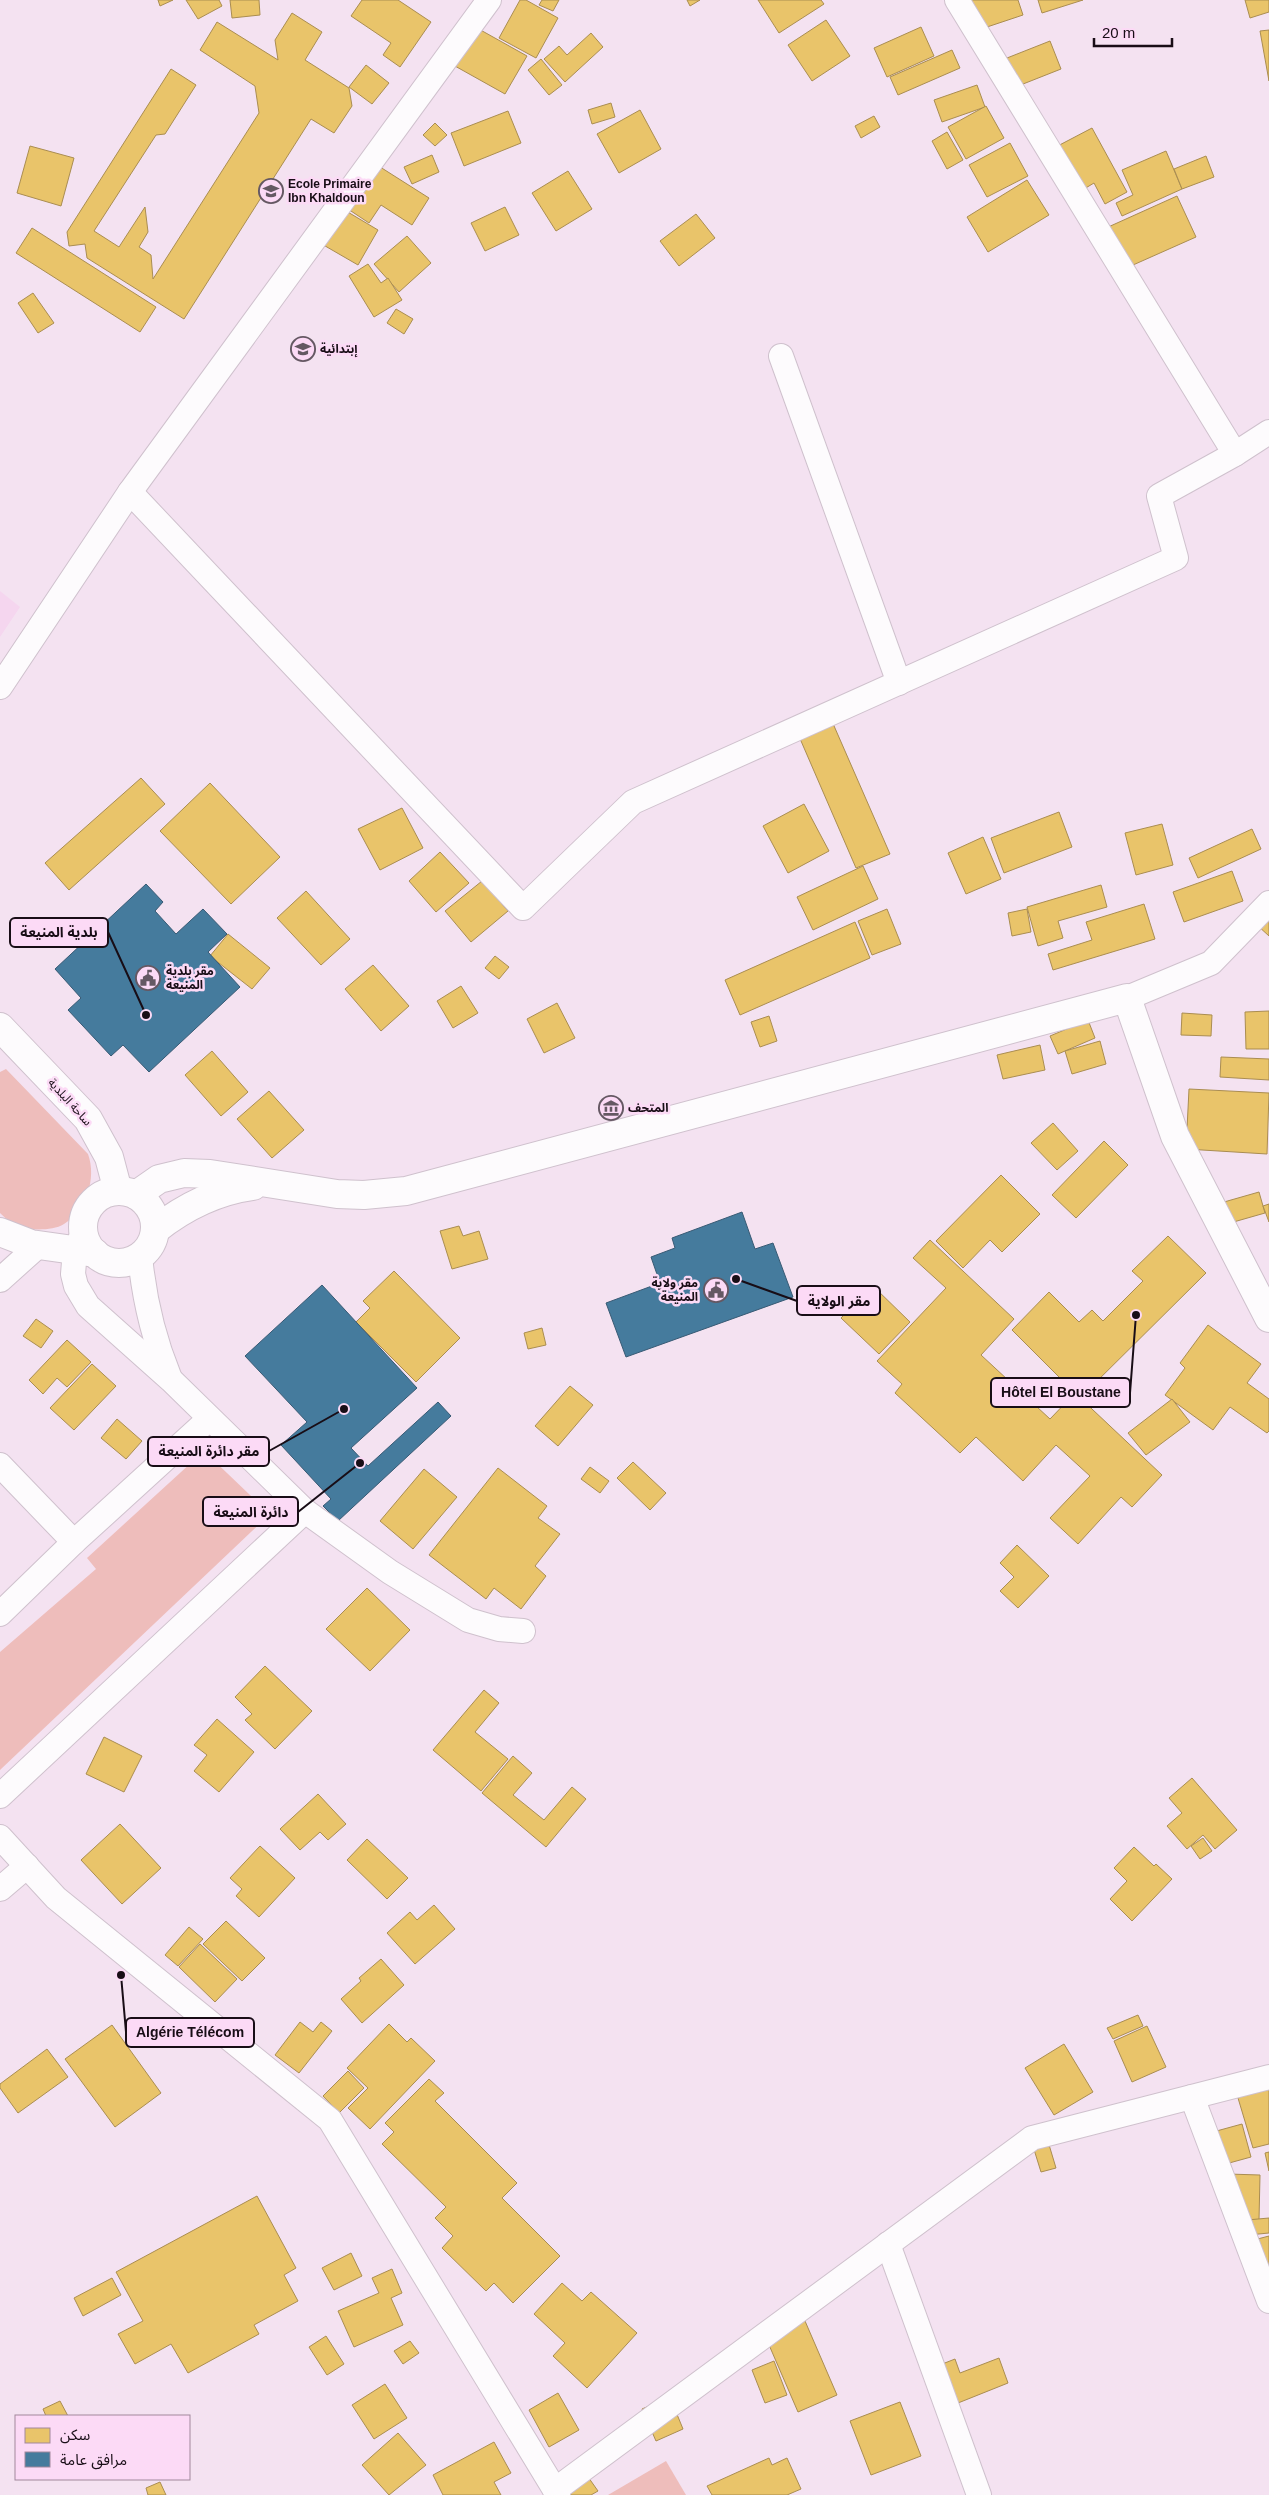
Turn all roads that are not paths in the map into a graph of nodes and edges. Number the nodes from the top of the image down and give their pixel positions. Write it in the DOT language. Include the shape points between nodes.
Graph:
graph roads {
  1 [pos="489,0"];
  2 [pos="957,0"];
  3 [pos="781,356"];
  4 [pos="1269,432"];
  5 [pos="1235,454"];
  6 [pos="130,492"];
  7 [pos="899,683"];
  8 [pos="0,687"];
  9 [pos="1269,903"];
  10 [pos="1127,998"];
  11 [pos="0,1027"];
  12 [pos="271,1183"];
  13 [pos="127,1193"];
  14 [pos="155,1230"];
  15 [pos="0,1232"];
  16 [pos="40,1245"];
  17 [pos="85,1245"];
  18 [pos="140,1256"];
  19 [pos="0,1280"];
  20 [pos="1269,1318"];
  21 [pos="171,1380"];
  22 [pos="208,1419"];
  23 [pos="0,1465"];
  24 [pos="305,1511"];
  25 [pos="74,1542"];
  26 [pos="0,1614"];
  27 [pos="522,1631"];
  28 [pos="0,1796"];
  29 [pos="0,1837"];
  30 [pos="27,1866"];
  31 [pos="0,1889"];
  32 [pos="1269,2078"];
  33 [pos="1192,2097"];
  34 [pos="888,2244"];
  35 [pos="1269,2301"];
  36 [pos="556,2493"];
  37 [pos="979,2495"];
  1 -- 6 [label="street"];
  2 -- 5 [label="street"];
  3 -- 7 [label="street"];
  4 -- 5 [label="street"];
  5 -- 7 [label="street" via="1158,496 1176,558"];
  6 -- 7 [label="street" via="523,908 633,802"];
  6 -- 8 [label="street"];
  9 -- 10 [label="street" via="1211,963"];
  10 -- 12 [label="street" via="406,1191 337,1194"];
  10 -- 20 [label="street" via="1175,1136"];
  11 -- 13 [label="street, ساحة البلدية" via="88,1119"];
  12 -- 13 [label="street" via="184,1173"];
  12 -- 14 [label="street" via="207,1198"];
  13 -- 14 [label="street" via="150,1207"];
  13 -- 17 [label="street" via="106,1193 96,1199 84,1220"];
  14 -- 18 [label="street" via="148,1249"];
  15 -- 16 [label="street"];
  16 -- 17 [label="street"];
  16 -- 19 [label="street"];
  17 -- 18 [label="street" via="105,1260 129,1261"];
  17 -- 21 [label="street" via="73,1274 78,1291 88,1306"];
  18 -- 21 [label="street" via="152,1330"];
  21 -- 22 [label="street"];
  22 -- 24 [label="street"];
  22 -- 25 [label="street"];
  23 -- 25 [label="street"];
  24 -- 27 [label="street" via="390,1572 468,1620 499,1629"];
  24 -- 28 [label="street"];
  25 -- 26 [label="street"];
  29 -- 30 [label="street"];
  30 -- 31 [label="street"];
  30 -- 36 [label="street" via="56,1898 330,2120"];
  32 -- 33 [label="street"];
  33 -- 34 [label="street" via="1032,2138"];
  33 -- 35 [label="street"];
  34 -- 36 [label="street"];
  34 -- 37 [label="street"];
}
